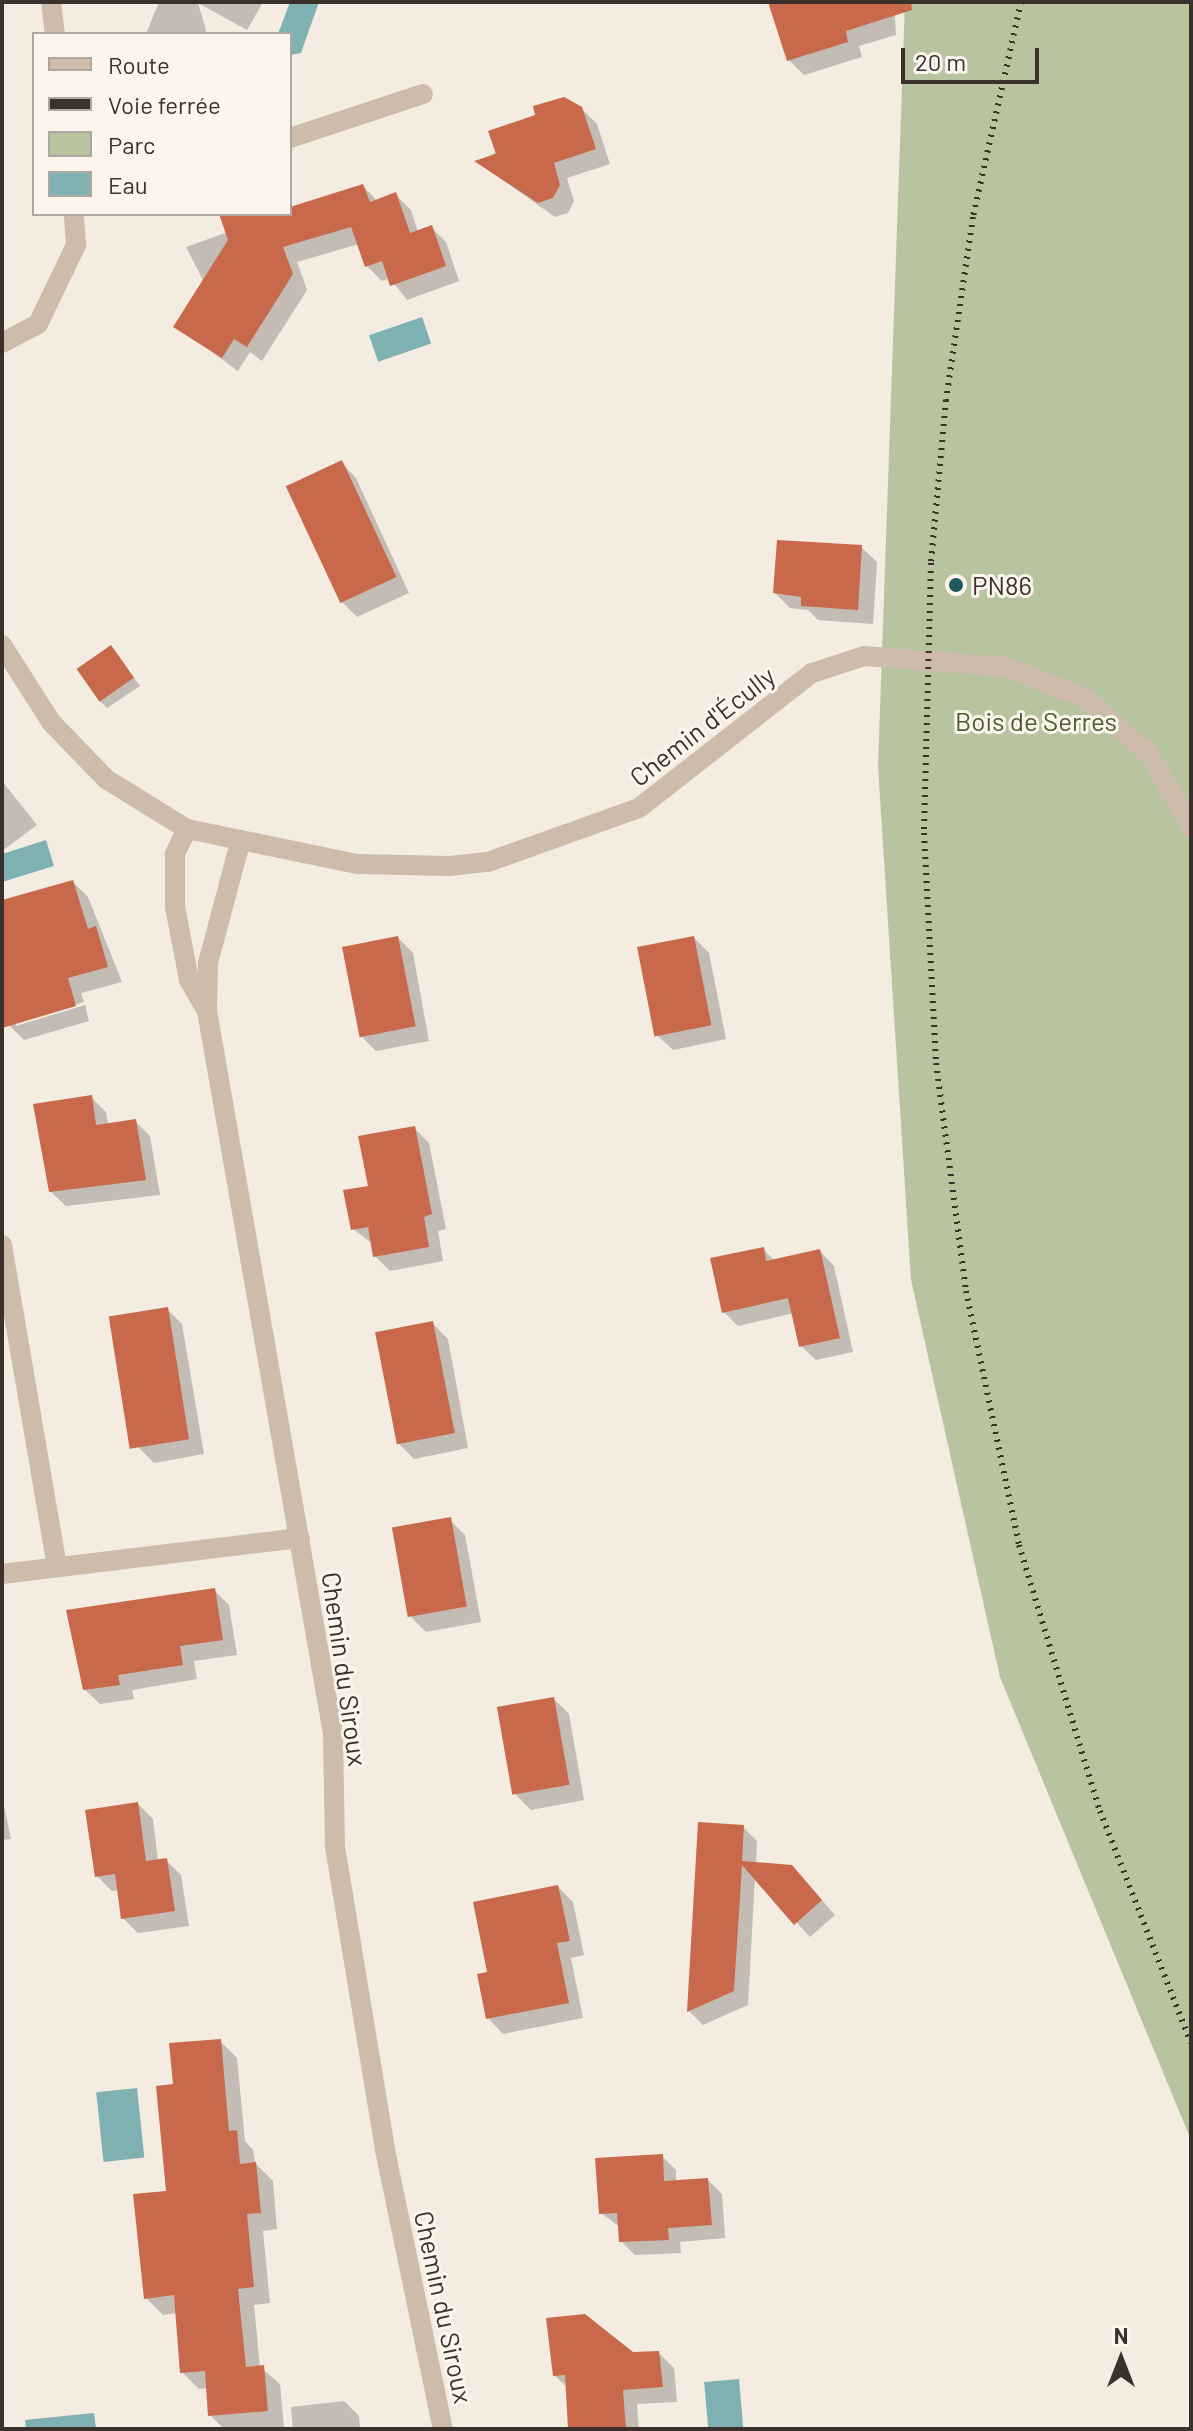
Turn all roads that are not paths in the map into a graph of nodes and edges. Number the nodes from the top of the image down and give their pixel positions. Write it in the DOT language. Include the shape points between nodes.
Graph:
graph roads {
  1 [pos="51,2"];
  2 [pos="55,32"];
  3 [pos="423,94"];
  4 [pos="292,137"];
  5 [pos="74,216"];
  6 [pos="2,343"];
  7 [pos="5,654"];
  8 [pos="1191,827"];
  9 [pos="187,829"];
  10 [pos="240,843"];
  11 [pos="207,1011"];
  12 [pos="2,1245"];
  13 [pos="300,1538"];
  14 [pos="57,1567"];
  15 [pos="2,1574"];
  16 [pos="443,2429"];
  1 -- 2 [label="street"];
  3 -- 4 [label="street"];
  5 -- 6 [label="street" via="76,245 38,324"];
  7 -- 9 [label="street, Chemin d'Écully" via="51,722 106,779"];
  8 -- 10 [label="street, Chemin d'Écully" via="1150,755 1085,698 1006,667 864,656 812,673 639,808 488,862 358,864"];
  9 -- 10 [label="street, Chemin d'Écully"];
  9 -- 11 [label="street, Chemin du Siroux" via="175,854 175,907 189,980"];
  10 -- 11 [label="street, Chemin du Siroux" via="208,963"];
  11 -- 13 [label="street, Chemin du Siroux"];
  12 -- 14 [label="street"];
  13 -- 14 [label="street"];
  13 -- 16 [label="street, Chemin du Siroux" via="333,1734 335,1847 387,2161"];
  14 -- 15 [label="street"];
}
